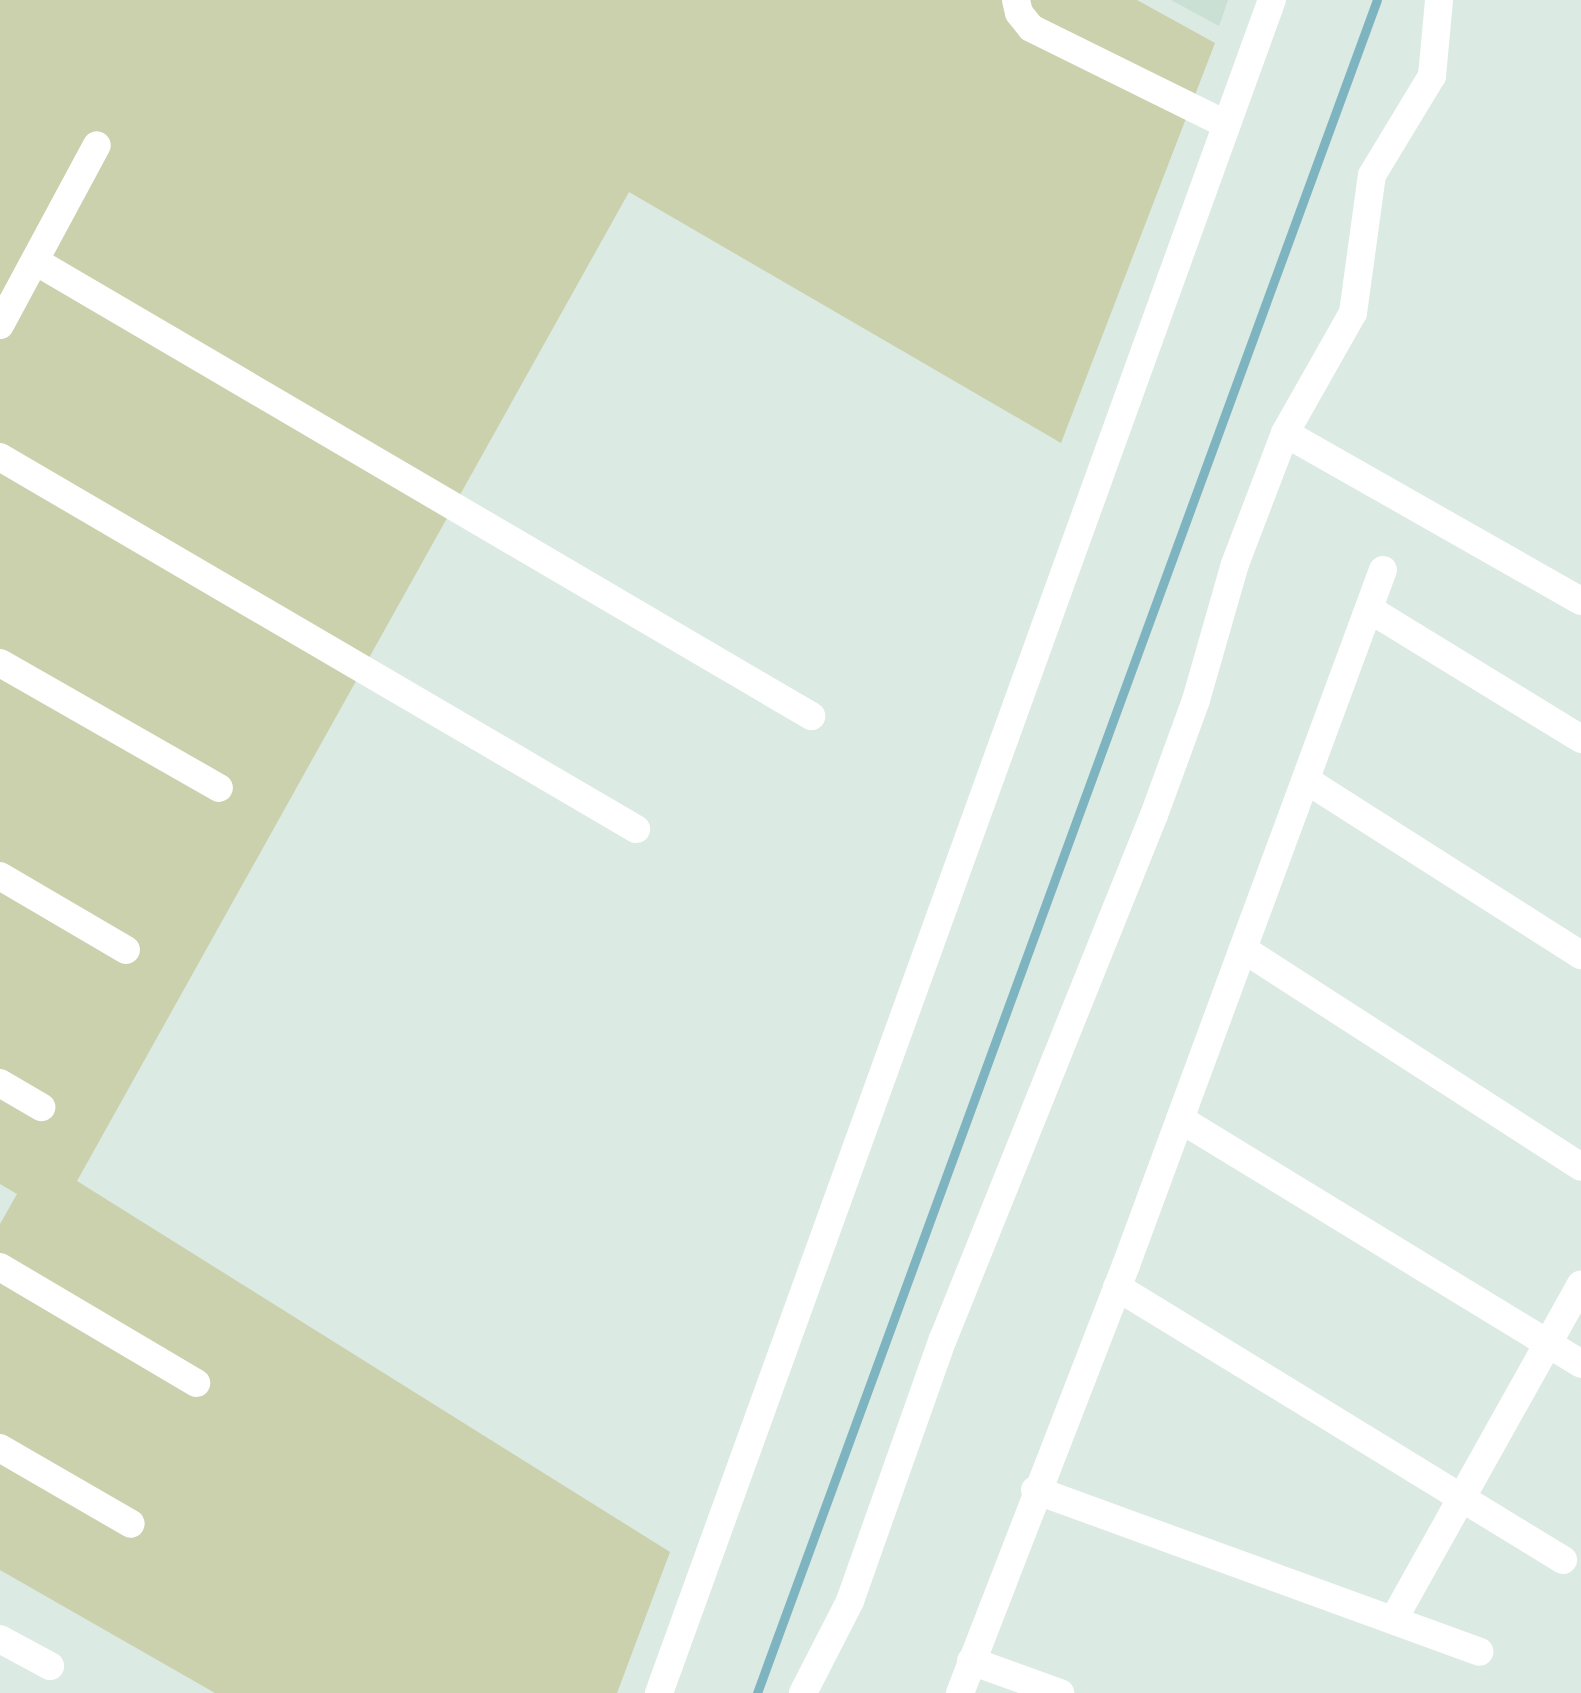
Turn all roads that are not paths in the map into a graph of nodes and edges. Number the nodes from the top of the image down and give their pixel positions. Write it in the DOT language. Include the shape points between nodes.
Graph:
graph roads {
  1 [pos="1016,0"];
  2 [pos="1272,0"];
  3 [pos="1439,0"];
  4 [pos="1223,123"];
  5 [pos="97,145"];
  6 [pos="35,261"];
  7 [pos="0,325"];
  8 [pos="1285,433"];
  9 [pos="0,457"];
  10 [pos="1383,570"];
  11 [pos="1581,601"];
  12 [pos="1369,609"];
  13 [pos="0,663"];
  14 [pos="811,716"];
  15 [pos="1581,739"];
  16 [pos="1306,780"];
  17 [pos="219,788"];
  18 [pos="636,829"];
  19 [pos="0,876"];
  20 [pos="1243,949"];
  21 [pos="126,950"];
  22 [pos="1581,955"];
  23 [pos="0,1083"];
  24 [pos="41,1107"];
  25 [pos="1180,1119"];
  26 [pos="1581,1167"];
  27 [pos="0,1267"];
  28 [pos="1581,1284"];
  29 [pos="1117,1287"];
  30 [pos="1545,1342"];
  31 [pos="1581,1364"];
  32 [pos="196,1383"];
  33 [pos="0,1448"];
  34 [pos="1035,1490"];
  35 [pos="1459,1497"];
  36 [pos="131,1524"];
  37 [pos="1563,1560"];
  38 [pos="1395,1617"];
  39 [pos="0,1639"];
  40 [pos="1479,1652"];
  41 [pos="971,1661"];
  42 [pos="50,1666"];
  43 [pos="659,1693"];
  44 [pos="803,1693"];
  45 [pos="960,1693"];
  46 [pos="1060,1693"];
  1 -- 4 [label="street" via="1031,28"];
  2 -- 4 [label="street"];
  3 -- 8 [label="street" via="1432,76 1372,175 1353,313"];
  4 -- 43 [label="street"];
  5 -- 6 [label="street"];
  6 -- 7 [label="street"];
  6 -- 14 [label="street"];
  8 -- 11 [label="street"];
  8 -- 44 [label="street" via="1235,564 1196,700 1154,815 943,1339 850,1601"];
  9 -- 18 [label="street"];
  10 -- 12 [label="street"];
  12 -- 15 [label="street"];
  12 -- 16 [label="street"];
  13 -- 17 [label="street"];
  16 -- 20 [label="street"];
  16 -- 22 [label="street"];
  19 -- 21 [label="street"];
  20 -- 25 [label="street"];
  20 -- 26 [label="street"];
  23 -- 24 [label="street"];
  25 -- 29 [label="street"];
  25 -- 30 [label="street"];
  27 -- 32 [label="street"];
  28 -- 30 [label="street"];
  29 -- 34 [label="street"];
  29 -- 35 [label="street"];
  30 -- 31 [label="street"];
  30 -- 35 [label="street"];
  33 -- 36 [label="street"];
  34 -- 38 [label="street"];
  34 -- 41 [label="street"];
  35 -- 37 [label="street"];
  35 -- 38 [label="street"];
  38 -- 40 [label="street"];
  39 -- 42 [label="street"];
  41 -- 45 [label="street"];
  41 -- 46 [label="street"];
}
